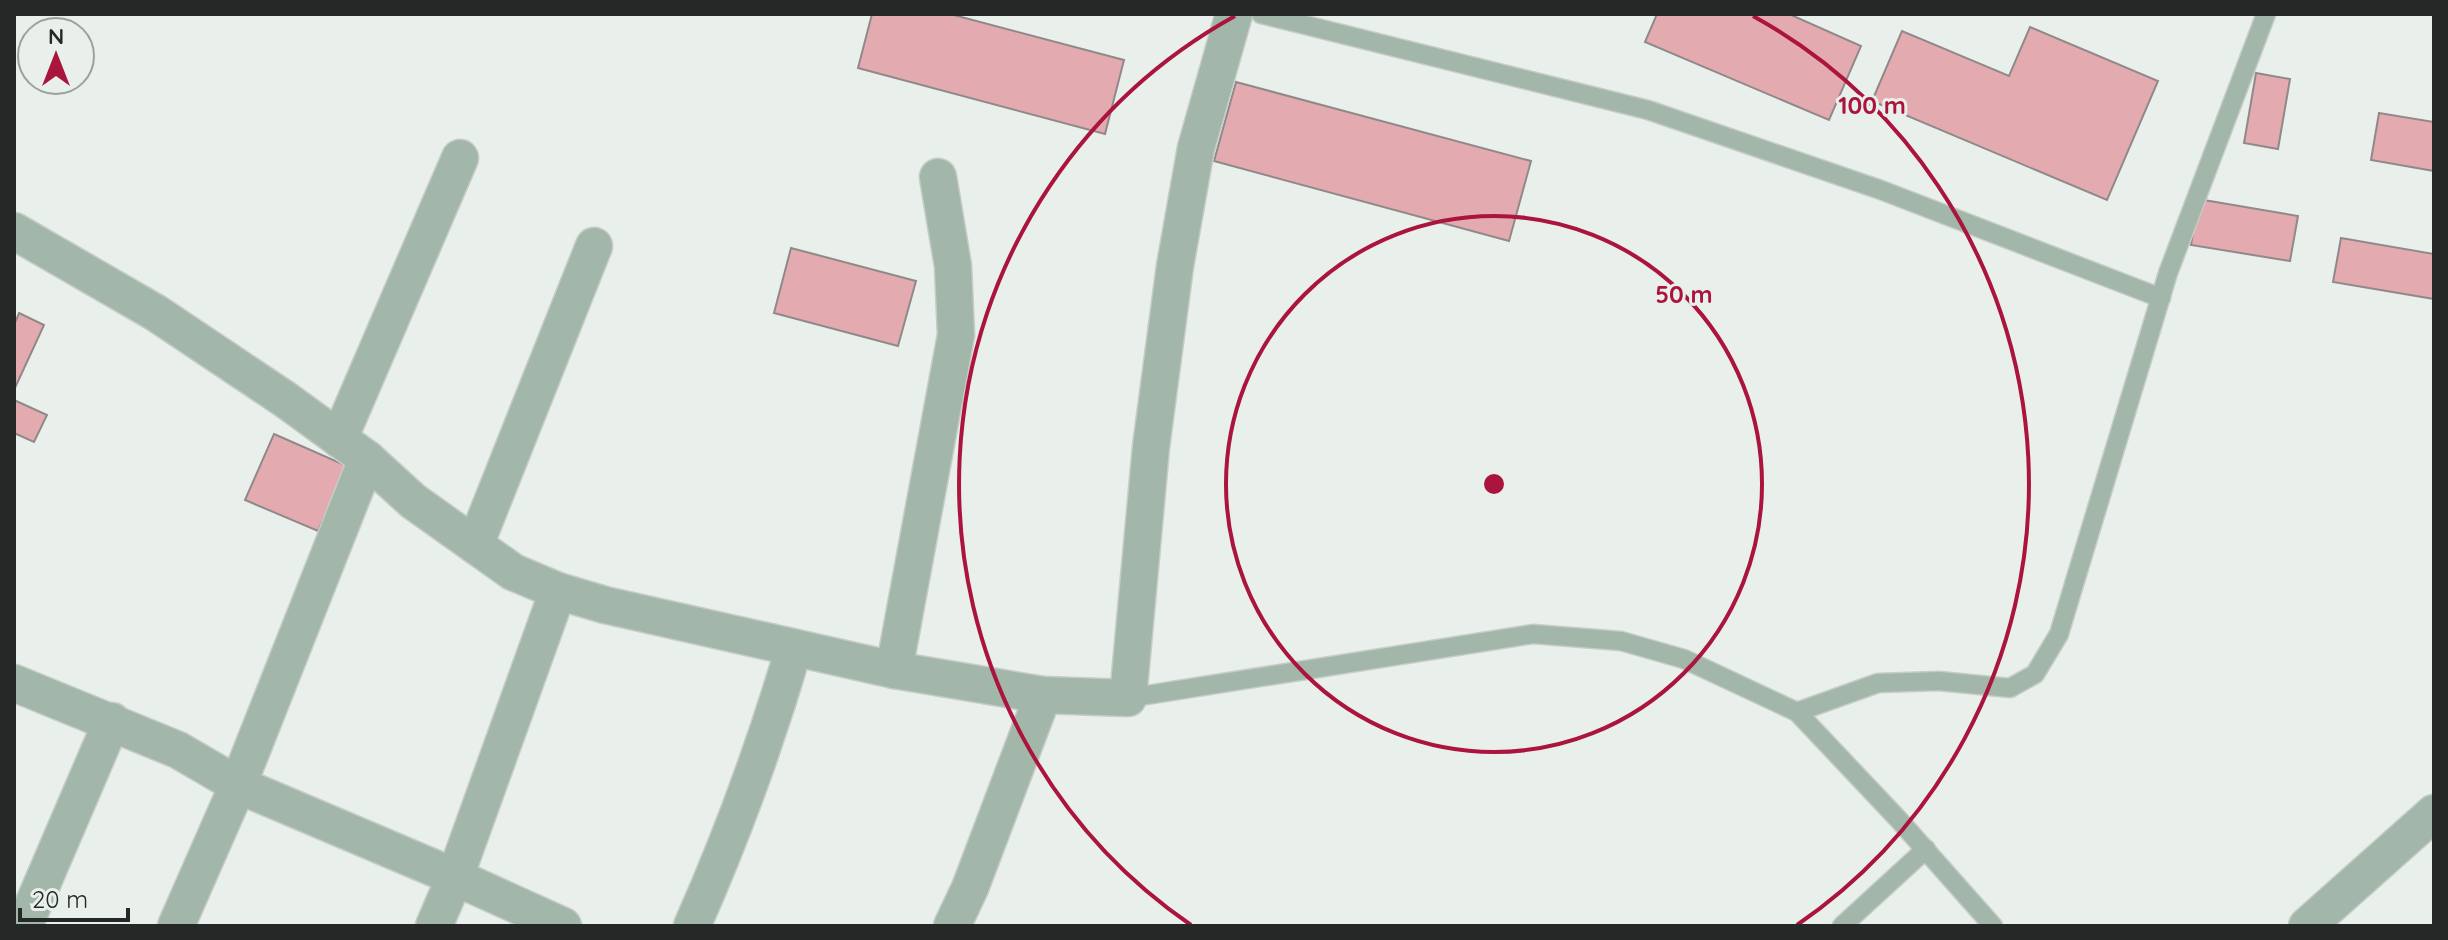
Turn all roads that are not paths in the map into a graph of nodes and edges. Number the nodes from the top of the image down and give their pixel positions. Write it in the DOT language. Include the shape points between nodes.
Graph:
graph roads {
  1 [pos="1234,14"];
  2 [pos="1261,14"];
  3 [pos="2266,14"];
  4 [pos="460,158"];
  5 [pos="938,177"];
  6 [pos="16,239"];
  7 [pos="594,246"];
  8 [pos="2161,298"];
  9 [pos="353,449"];
  10 [pos="475,545"];
  11 [pos="558,591"];
  12 [pos="794,648"];
  13 [pos="894,670"];
  14 [pos="14,683"];
  15 [pos="1043,695"];
  16 [pos="1128,698"];
  17 [pos="1797,712"];
  18 [pos="112,721"];
  19 [pos="238,785"];
  20 [pos="2434,813"];
  21 [pos="1926,849"];
  22 [pos="455,877"];
  23 [pos="24,926"];
  24 [pos="176,926"];
  25 [pos="434,926"];
  26 [pos="563,926"];
  27 [pos="692,926"];
  28 [pos="952,926"];
  29 [pos="1842,926"];
  30 [pos="1993,926"];
  31 [pos="2307,926"];
  1 -- 16 [label="street" via="1196,148 1175,266 1151,447"];
  2 -- 8 [label="lane" via="1648,110 1881,190"];
  3 -- 8 [label="lane"];
  4 -- 9 [label="street"];
  5 -- 13 [label="street" via="953,266 956,335"];
  6 -- 9 [label="street" via="156,313"];
  7 -- 10 [label="street"];
  8 -- 17 [label="lane" via="2059,634 2035,674 2010,688 1939,681 1878,683"];
  9 -- 10 [label="street"];
  9 -- 19 [label="street"];
  10 -- 11 [label="street" via="513,572"];
  11 -- 12 [label="street"];
  11 -- 22 [label="street"];
  12 -- 13 [label="street"];
  12 -- 27 [label="street" via="773,721"];
  13 -- 15 [label="street"];
  14 -- 18 [label="street"];
  15 -- 16 [label="street"];
  15 -- 28 [label="street"];
  16 -- 17 [label="lane" via="1533,634 1621,641 1684,659"];
  17 -- 21 [label="lane"];
  18 -- 19 [label="street" via="178,750"];
  18 -- 23 [label="street"];
  19 -- 22 [label="street"];
  19 -- 24 [label="street"];
  20 -- 31 [label="street"];
  21 -- 29 [label="lane"];
  21 -- 30 [label="lane"];
  22 -- 25 [label="street"];
  22 -- 26 [label="street"];
}
